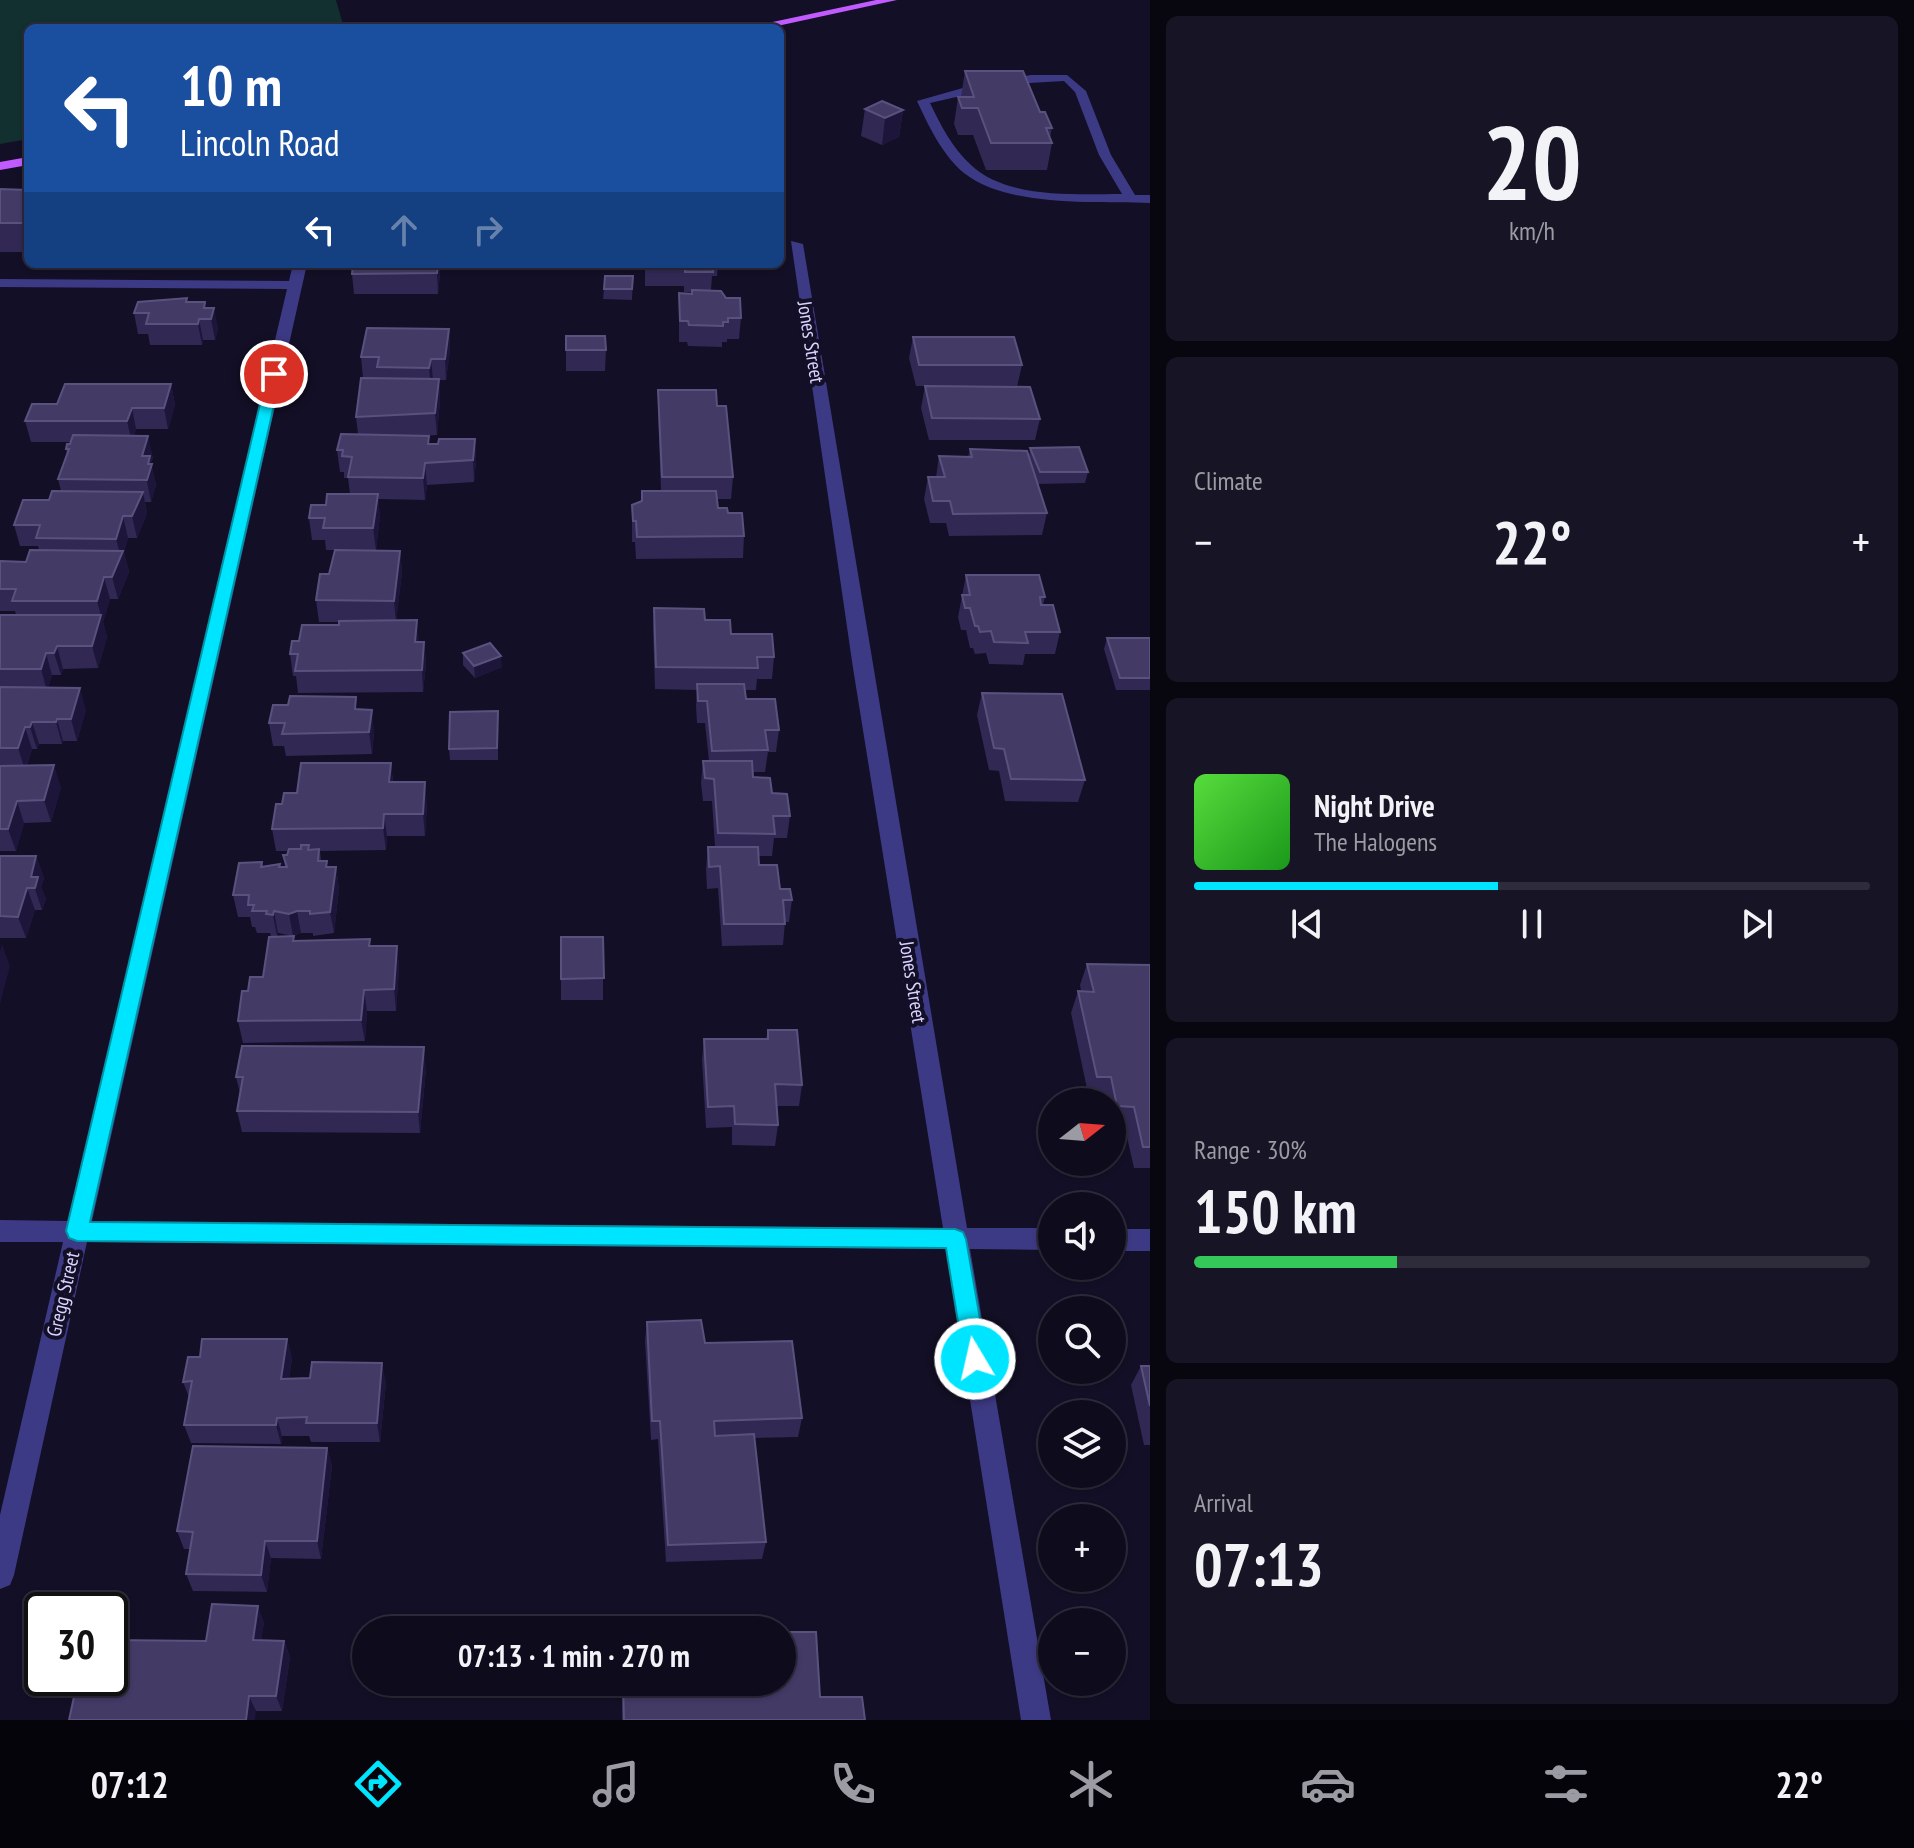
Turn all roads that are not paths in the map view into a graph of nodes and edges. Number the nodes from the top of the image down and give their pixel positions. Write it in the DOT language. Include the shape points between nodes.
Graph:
graph roads {
  1 [pos="892,0"];
  2 [pos="771,24"];
  3 [pos="24,162"];
  4 [pos="0,166"];
  5 [pos="1130,198"];
  6 [pos="1150,199"];
  7 [pos="796,244"];
  8 [pos="297,274"];
  9 [pos="0,283"];
  10 [pos="0,1231"];
  11 [pos="77,1231"];
  12 [pos="955,1239"];
  13 [pos="1038,1239"];
  14 [pos="1126,1240"];
  15 [pos="1150,1240"];
  16 [pos="0,1575"];
  17 [pos="1036,1720"];
  1 -- 2 [label="main road"];
  3 -- 4 [label="main road"];
  5 -- 5 [label="street" via="1105,155 1080,91 1067,78 980,86 923,101 969,170 998,184 1045,195"];
  5 -- 6 [label="street"];
  7 -- 12 [label="street, Jones Street"];
  8 -- 9 [label="street"];
  8 -- 11 [label="street, Gregg Street"];
  10 -- 11 [label="street"];
  11 -- 12 [label="street"];
  11 -- 16 [label="street, Gregg Street"];
  12 -- 13 [label="street"];
  12 -- 17 [label="street, Jones Street"];
  14 -- 15 [label="street"];
}
